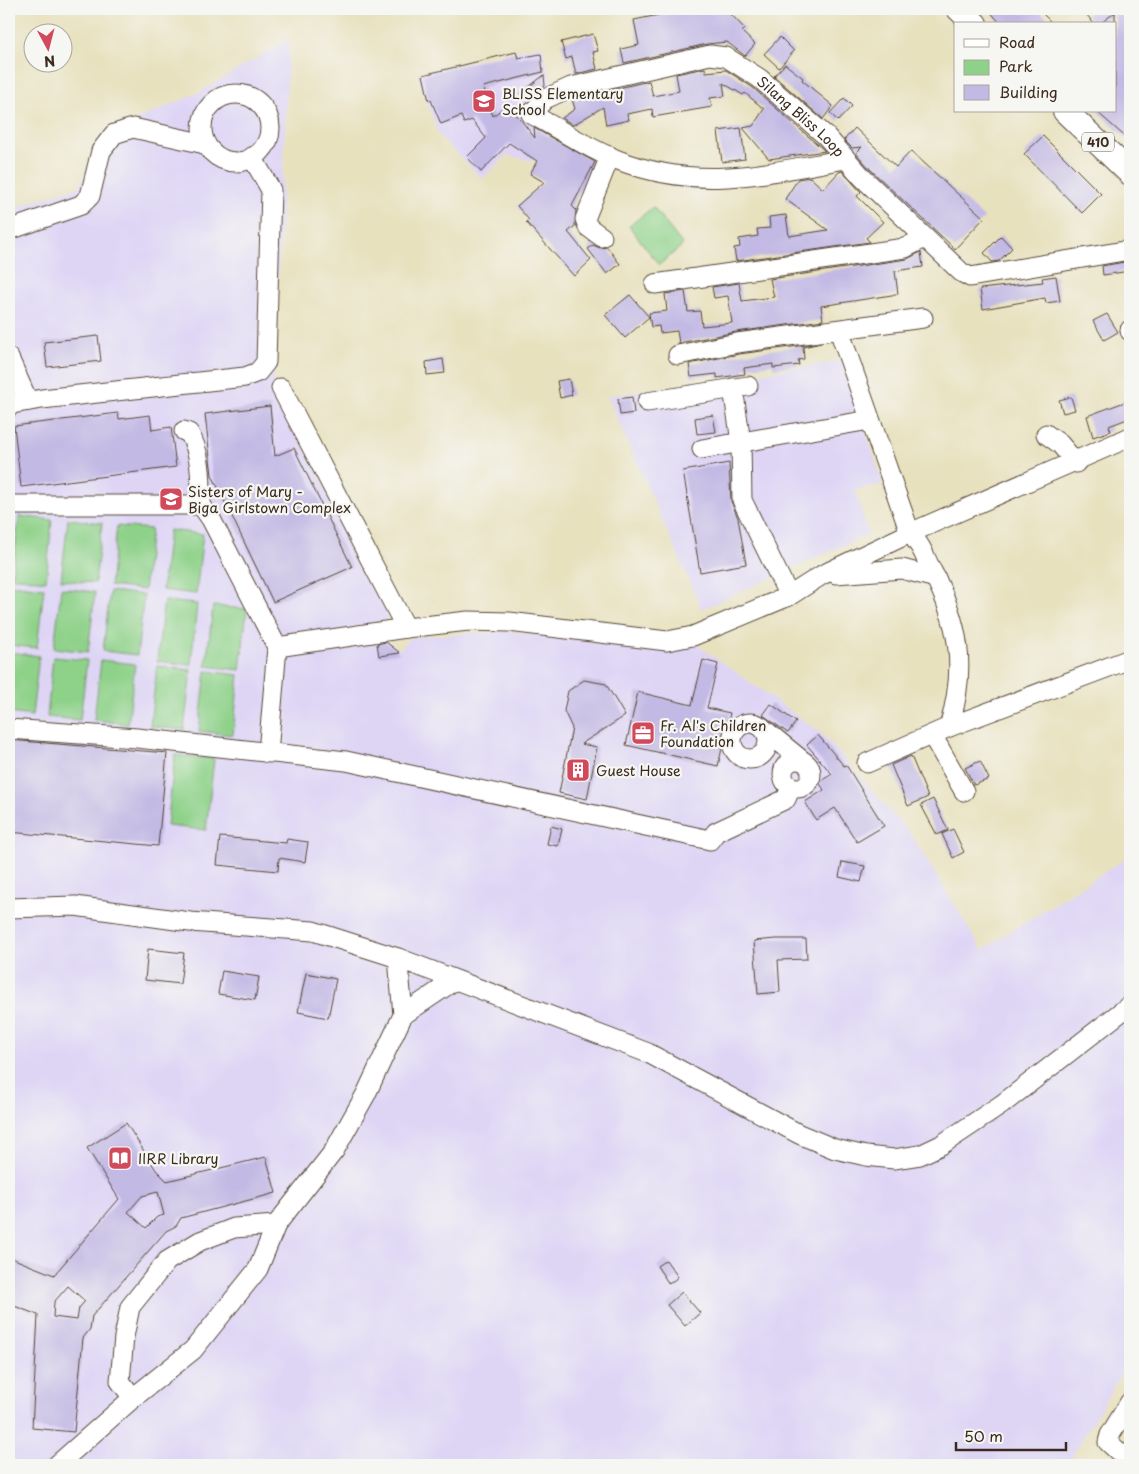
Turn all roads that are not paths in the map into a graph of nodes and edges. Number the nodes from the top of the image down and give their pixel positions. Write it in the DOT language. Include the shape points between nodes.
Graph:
graph roads {
  1 [pos="959,9"];
  2 [pos="973,22"];
  3 [pos="1066,112"];
  4 [pos="205,144"];
  5 [pos="610,156"];
  6 [pos="252,158"];
  7 [pos="846,159"];
  8 [pos="1130,172"];
  9 [pos="9,230"];
  10 [pos="602,238"];
  11 [pos="924,238"];
  12 [pos="1130,250"];
  13 [pos="655,284"];
  14 [pos="923,318"];
  15 [pos="839,330"];
  16 [pos="678,355"];
  17 [pos="9,358"];
  18 [pos="281,388"];
  19 [pos="28,401"];
  20 [pos="648,402"];
  21 [pos="9,407"];
  22 [pos="870,420"];
  23 [pos="184,431"];
  24 [pos="1046,434"];
  25 [pos="1130,438"];
  26 [pos="742,442"];
  27 [pos="702,449"];
  28 [pos="1076,463"];
  29 [pos="9,500"];
  30 [pos="9,505"];
  31 [pos="201,505"];
  32 [pos="910,534"];
  33 [pos="822,576"];
  34 [pos="936,578"];
  35 [pos="789,596"];
  36 [pos="406,628"];
  37 [pos="277,647"];
  38 [pos="1130,659"];
  39 [pos="949,727"];
  40 [pos="9,729"];
  41 [pos="766,731"];
  42 [pos="932,735"];
  43 [pos="268,753"];
  44 [pos="764,754"];
  45 [pos="804,762"];
  46 [pos="867,763"];
  47 [pos="785,766"];
  48 [pos="792,787"];
  49 [pos="964,791"];
  50 [pos="9,908"];
  51 [pos="398,958"];
  52 [pos="455,980"];
  53 [pos="1130,1005"];
  54 [pos="403,1015"];
  55 [pos="276,1225"];
  56 [pos="133,1398"];
  57 [pos="1130,1402"];
  58 [pos="1130,1462"];
  59 [pos="57,1465"];
  1 -- 2 [label="main road"];
  3 -- 8 [label="main road, 410"];
  4 -- 6 [label="street" via="226,160"];
  4 -- 6 [label="street" via="202,126 207,109 220,98 243,95 257,102 270,126 265,145"];
  4 -- 9 [label="street" via="133,128 114,134 101,151 90,196 81,205"];
  5 -- 7 [label="street, Silang Bliss Loop" via="650,171 692,179 751,175"];
  5 -- 7 [label="street, Silang Bliss Loop" via="531,114 545,99 571,87 710,55 731,60 759,78 826,136"];
  5 -- 10 [label="street" via="585,219 588,227"];
  6 -- 19 [label="street" via="271,190 266,362 258,372"];
  7 -- 11 [label="street"];
  11 -- 12 [label="street" via="970,277"];
  11 -- 13 [label="street" via="905,248"];
  14 -- 15 [label="street"];
  15 -- 16 [label="street" via="737,343"];
  15 -- 22 [label="street"];
  17 -- 19 [label="street"];
  18 -- 36 [label="street"];
  19 -- 21 [label="street"];
  20 -- 26 [label="street" via="740,387"];
  22 -- 26 [label="street"];
  22 -- 32 [label="street"];
  23 -- 31 [label="street" via="189,433 196,447 201,475"];
  24 -- 28 [label="street" via="1060,444"];
  25 -- 28 [label="street"];
  26 -- 27 [label="street"];
  26 -- 35 [label="street" via="742,500"];
  28 -- 32 [label="street"];
  29 -- 30 [label="street"];
  30 -- 31 [label="street"];
  31 -- 37 [label="street"];
  32 -- 33 [label="street"];
  32 -- 34 [label="street" via="923,548"];
  33 -- 34 [label="street" via="902,569"];
  33 -- 35 [label="street"];
  34 -- 39 [label="street" via="951,611 959,648 957,702"];
  35 -- 36 [label="street" via="702,633 667,641 509,622 468,621"];
  36 -- 37 [label="street"];
  37 -- 43 [label="street"];
  38 -- 39 [label="street"];
  39 -- 42 [label="street"];
  40 -- 43 [label="street" via="137,738"];
  41 -- 44 [label="street" via="769,739"];
  41 -- 44 [label="street" via="752,722 744,724 737,728 732,744 735,752 749,760"];
  41 -- 45 [label="street"];
  42 -- 46 [label="street"];
  42 -- 49 [label="street"];
  43 -- 48 [label="street" via="346,761 710,840 716,832 786,799"];
  44 -- 47 [label="street"];
  45 -- 47 [label="street" via="794,761"];
  45 -- 48 [label="street" via="810,770 810,780 803,787"];
  47 -- 48 [label="street" via="784,778"];
  50 -- 51 [label="street" via="75,906 190,922 313,931"];
  51 -- 52 [label="street"];
  51 -- 54 [label="street"];
  52 -- 53 [label="street" via="648,1053 799,1134 850,1153 894,1159 920,1155 966,1129"];
  52 -- 54 [label="street"];
  54 -- 55 [label="street" via="366,1094 334,1151"];
  55 -- 56 [label="street" via="258,1269 193,1350"];
  55 -- 56 [label="street" via="234,1228 200,1242 167,1262 130,1307 120,1381"];
  56 -- 59 [label="street"];
  57 -- 58 [label="street" via="1108,1442"];
}
